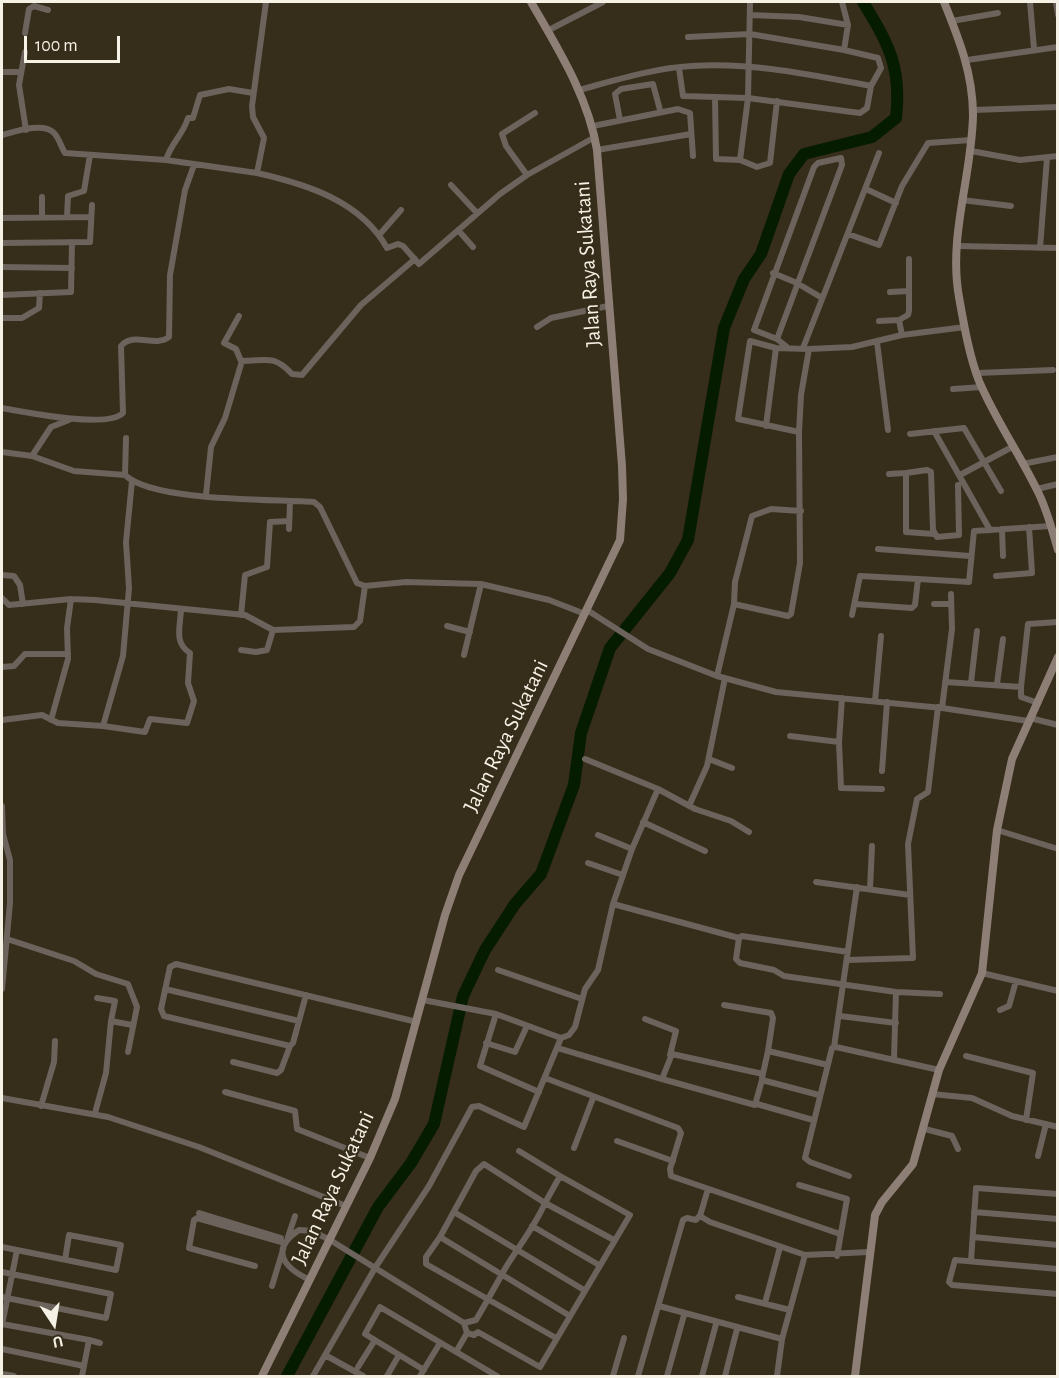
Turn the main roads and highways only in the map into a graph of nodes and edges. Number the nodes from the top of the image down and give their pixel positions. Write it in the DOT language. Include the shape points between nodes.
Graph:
graph roads {
  1 [pos="531,2"];
  2 [pos="944,2"];
  3 [pos="1058,550"];
  4 [pos="1057,658"];
  5 [pos="262,1377"];
  6 [pos="855,1377"];
  1 -- 5 [label="main road, Jalan Raya Sukatani" via="578,87 595,137 622,466 620,540 459,875 394,1099 370,1158"];
  2 -- 3 [label="main road" via="967,60 973,110 957,246 958,294 982,387 1037,489"];
  4 -- 6 [label="main road" via="1012,759 997,830 982,973 939,1070 913,1164 875,1215"];
}
